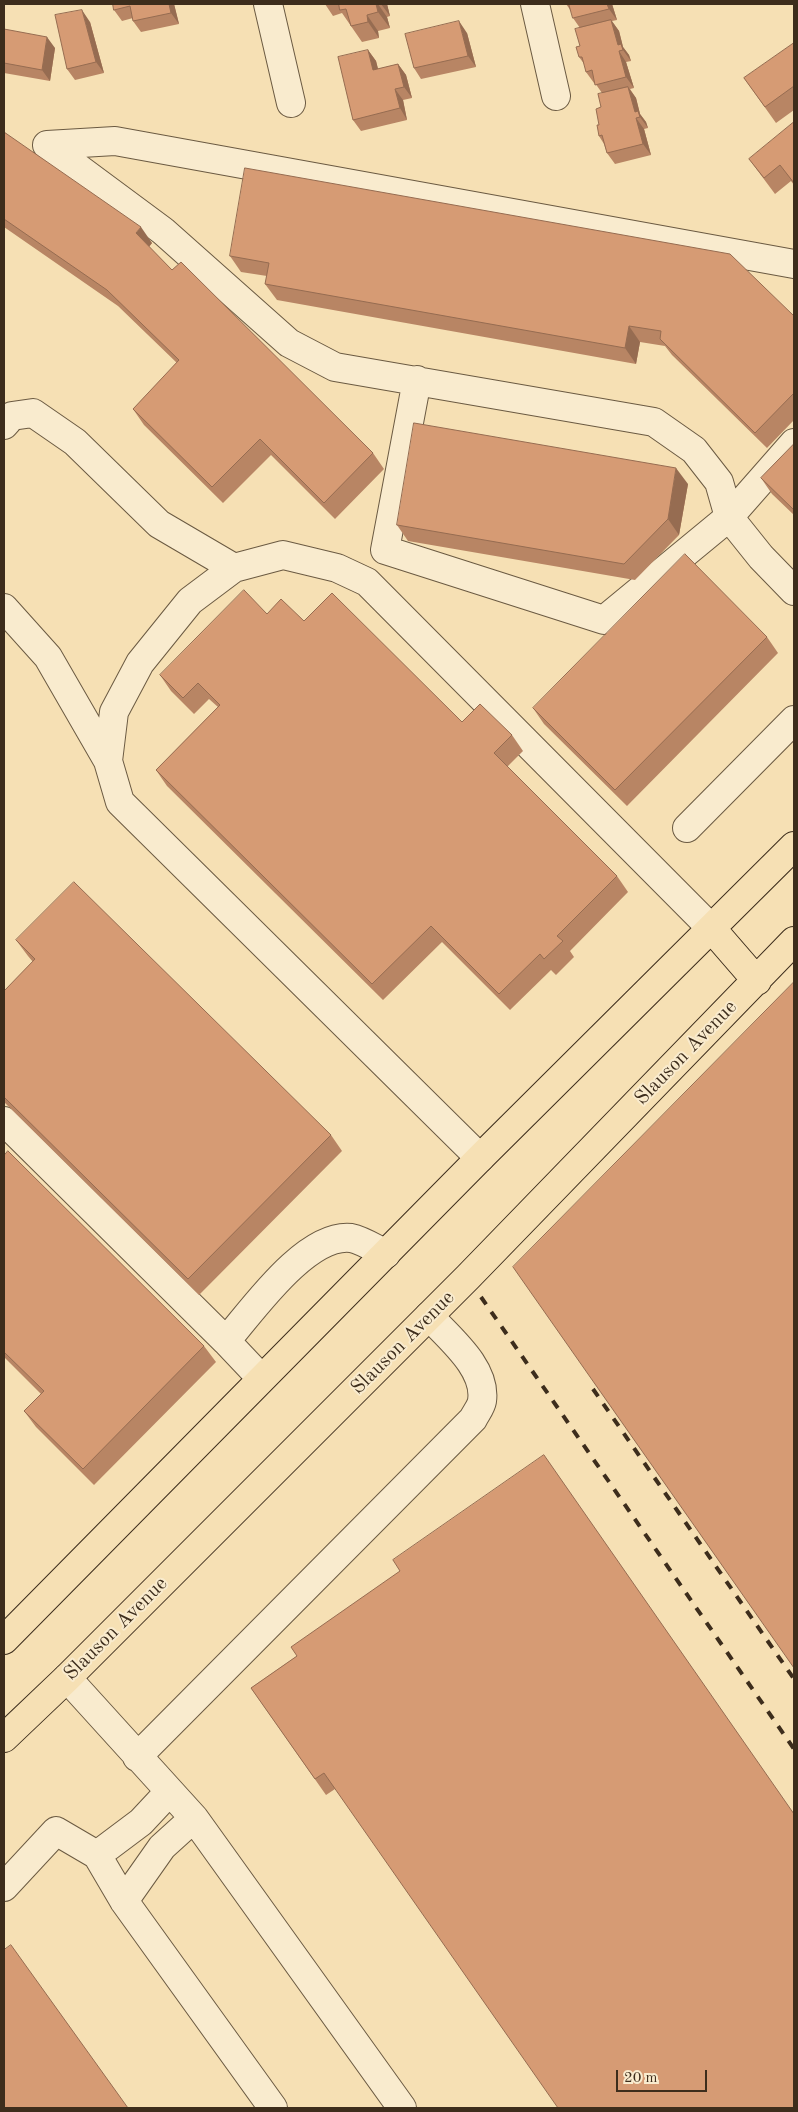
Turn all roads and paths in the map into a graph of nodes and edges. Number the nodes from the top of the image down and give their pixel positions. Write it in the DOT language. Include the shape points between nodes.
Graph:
graph roads {
  1 [pos="268,4"];
  2 [pos="535,4"];
  3 [pos="556,96"];
  4 [pos="291,103"];
  5 [pos="794,264"];
  6 [pos="417,380"];
  7 [pos="4,425"];
  8 [pos="794,443"];
  9 [pos="729,517"];
  10 [pos="234,568"];
  11 [pos="794,591"];
  12 [pos="4,608"];
  13 [pos="794,720"];
  14 [pos="108,761"];
  15 [pos="687,828"];
  16 [pos="794,846"];
  17 [pos="712,929"];
  18 [pos="794,941"];
  19 [pos="757,981"];
  20 [pos="4,1121"];
  21 [pos="480,1158"];
  22 [pos="386,1254"];
  23 [pos="429,1316"];
  24 [pos="226,1340"];
  25 [pos="261,1378"];
  26 [pos="4,1640"];
  27 [pos="67,1678"];
  28 [pos="4,1738"];
  29 [pos="137,1757"];
  30 [pos="169,1792"];
  31 [pos="194,1818"];
  32 [pos="97,1854"];
  33 [pos="4,1887"];
  34 [pos="124,1901"];
  35 [pos="273,2108"];
  36 [pos="402,2108"];
  1 -- 4 [label="street"];
  2 -- 3 [label="street"];
  5 -- 6 [label="street" via="114,141 47,145 163,231 289,343 335,367"];
  6 -- 9 [label="street" via="654,422 694,450 719,482"];
  6 -- 9 [label="street" via="385,550 604,620"];
  7 -- 10 [label="street" via="12,416 33,413 75,442 159,524"];
  8 -- 9 [label="street"];
  9 -- 11 [label="street"];
  10 -- 14 [label="street" via="190,601 140,663 114,712"];
  10 -- 17 [label="street" via="282,554 337,568 367,582"];
  12 -- 14 [label="street" via="48,656"];
  13 -- 15 [label="street"];
  14 -- 21 [label="street" via="120,802"];
  16 -- 17 [label="main road"];
  17 -- 19 [label="main road"];
  17 -- 21 [label="main road"];
  18 -- 19 [label="main road, Slauson Avenue"];
  19 -- 23 [label="main road, Slauson Avenue"];
  20 -- 24 [label="street"];
  21 -- 22 [label="main road"];
  22 -- 24 [label="street" via="351,1238 327,1243 302,1257 247,1313"];
  22 -- 25 [label="main road"];
  23 -- 27 [label="main road, Slauson Avenue"];
  23 -- 29 [label="street" via="472,1365 482,1383 482,1402 473,1419"];
  24 -- 25 [label="street"];
  25 -- 26 [label="main road"];
  27 -- 28 [label="main road, Slauson Avenue"];
  27 -- 29 [label="street"];
  29 -- 30 [label="street"];
  30 -- 31 [label="street"];
  30 -- 32 [label="street" via="141,1822"];
  31 -- 34 [label="street" via="162,1847"];
  31 -- 36 [label="street"];
  32 -- 33 [label="street" via="56,1831"];
  32 -- 34 [label="street"];
  34 -- 35 [label="street"];
}
